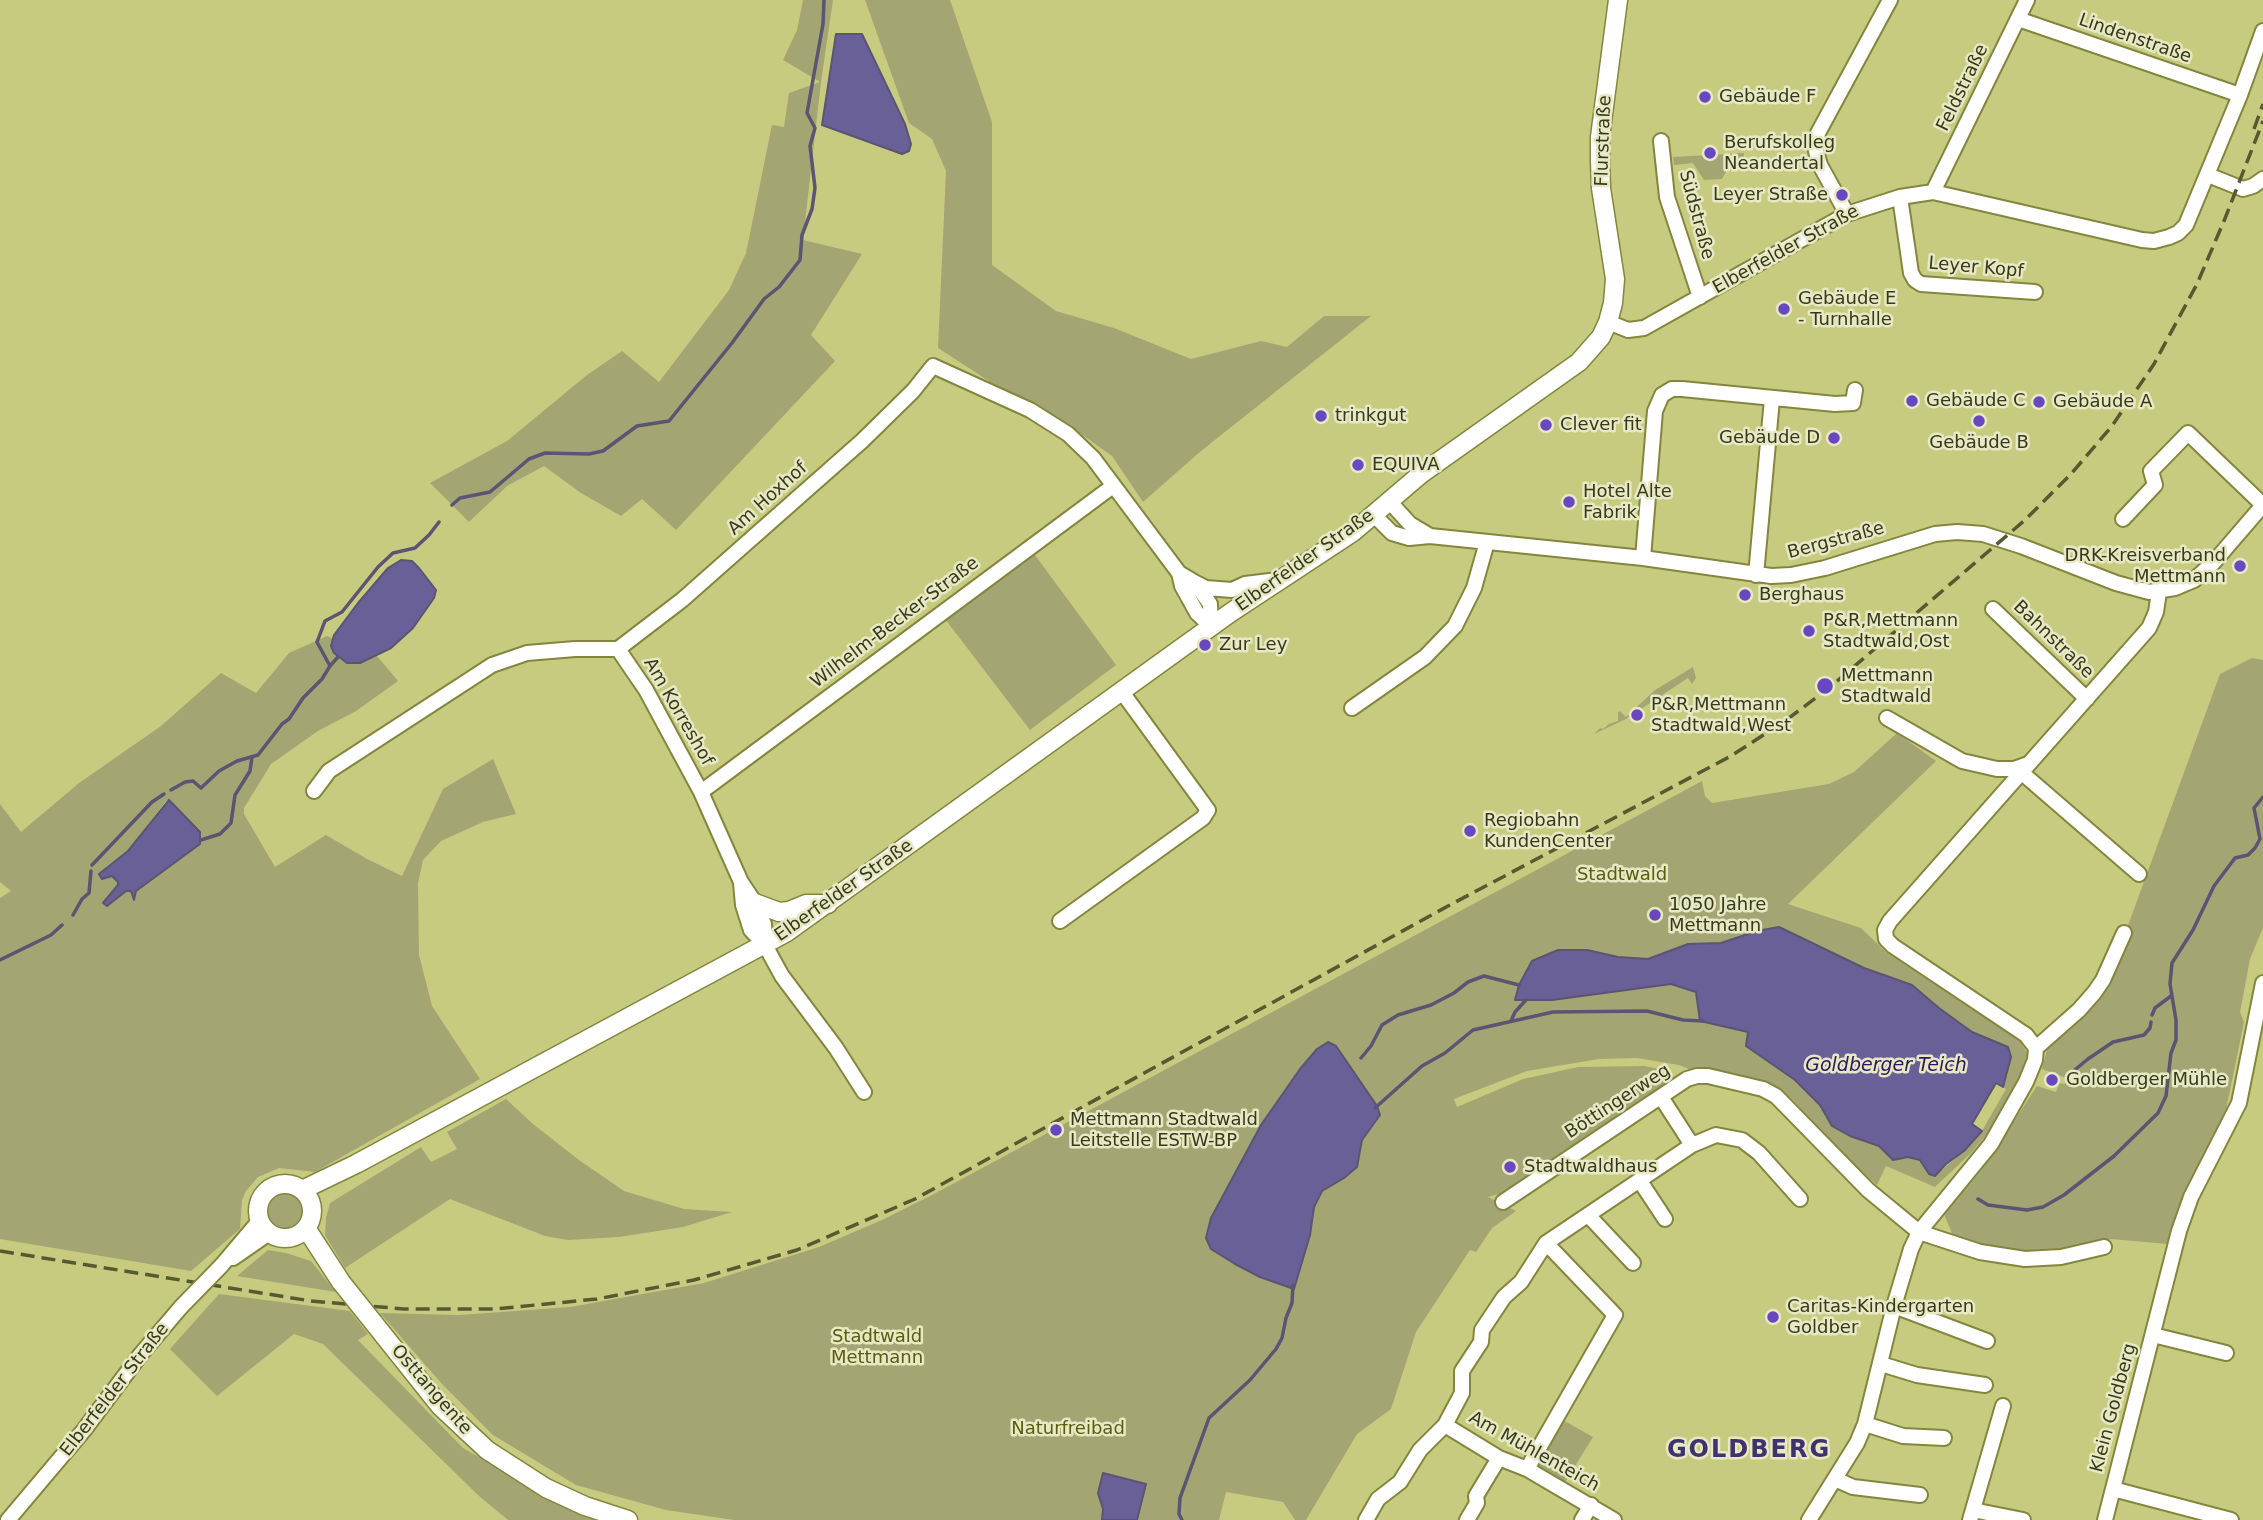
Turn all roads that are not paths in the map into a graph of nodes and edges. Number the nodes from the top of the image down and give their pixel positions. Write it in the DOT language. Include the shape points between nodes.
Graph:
graph roads {
  1 [pos="1618,0"];
  2 [pos="1890,0"];
  3 [pos="2027,0"];
  4 [pos="2018,19"];
  5 [pos="2263,31"];
  6 [pos="2241,95"];
  7 [pos="1661,141"];
  8 [pos="2207,175"];
  9 [pos="2263,179"];
  10 [pos="1933,192"];
  11 [pos="1900,197"];
  12 [pos="1847,214"];
  13 [pos="2035,292"];
  14 [pos="1700,298"];
  15 [pos="1608,322"];
  16 [pos="1855,390"];
  17 [pos="1772,398"];
  18 [pos="1113,486"];
  19 [pos="1389,501"];
  20 [pos="2263,505"];
  21 [pos="1374,515"];
  22 [pos="2123,519"];
  23 [pos="1430,536"];
  24 [pos="1487,542"];
  25 [pos="1643,558"];
  26 [pos="1179,573"];
  27 [pos="1756,575"];
  28 [pos="1279,579"];
  29 [pos="1196,583"];
  30 [pos="2159,592"];
  31 [pos="1993,609"];
  32 [pos="1212,626"];
  33 [pos="618,649"];
  34 [pos="1122,692"];
  35 [pos="2087,699"];
  36 [pos="1352,708"];
  37 [pos="1887,718"];
  38 [pos="2025,768"];
  39 [pos="314,791"];
  40 [pos="701,792"];
  41 [pos="2138,874"];
  42 [pos="741,882"];
  43 [pos="755,903"];
  44 [pos="828,904"];
  45 [pos="1060,921"];
  46 [pos="2124,933"];
  47 [pos="765,945"];
  48 [pos="2263,983"];
  49 [pos="2036,1048"];
  50 [pos="864,1093"];
  51 [pos="1661,1097"];
  52 [pos="1692,1145"];
  53 [pos="1640,1181"];
  54 [pos="306,1197"];
  55 [pos="1800,1199"];
  56 [pos="1503,1202"];
  57 [pos="1588,1215"];
  58 [pos="1665,1219"];
  59 [pos="265,1226"];
  60 [pos="301,1232"];
  61 [pos="1919,1232"];
  62 [pos="1546,1243"];
  63 [pos="2104,1247"];
  64 [pos="1633,1263"];
  65 [pos="1894,1306"];
  66 [pos="2153,1335"];
  67 [pos="1987,1341"];
  68 [pos="2226,1353"];
  69 [pos="1881,1364"];
  70 [pos="1985,1385"];
  71 [pos="2003,1406"];
  72 [pos="1865,1424"];
  73 [pos="1445,1425"];
  74 [pos="1944,1438"];
  75 [pos="1499,1458"];
  76 [pos="1527,1469"];
  77 [pos="1835,1479"];
  78 [pos="2113,1489"];
  79 [pos="1920,1495"];
  80 [pos="1591,1505"];
  81 [pos="1972,1515"];
  82 [pos="8,1520"];
  83 [pos="628,1520"];
  84 [pos="1366,1520"];
  85 [pos="1467,1520"];
  86 [pos="1582,1520"];
  87 [pos="1614,1520"];
  88 [pos="1809,1520"];
  89 [pos="2023,1520"];
  90 [pos="2105,1520"];
  91 [pos="2231,1520"];
  1 -- 15 [label="main road, Flurstraße" via="1600,137 1601,188 1615,279"];
  2 -- 12 [label="street" via="1818,133 1820,165"];
  3 -- 4 [label="street, Feldstraße"];
  4 -- 6 [label="street, Lindenstraße"];
  4 -- 10 [label="street, Feldstraße"];
  5 -- 6 [label="street, Elberfelder Straße"];
  6 -- 8 [label="street, Elberfelder Straße"];
  7 -- 14 [label="street, Südstraße" via="1667,197"];
  8 -- 9 [label="street" via="2243,189"];
  8 -- 10 [label="street, Elberfelder Straße" via="2186,225 2178,233 2154,241"];
  10 -- 11 [label="street, Elberfelder Straße"];
  11 -- 12 [label="street, Elberfelder Straße"];
  11 -- 13 [label="street, Leyer Kopf" via="1915,280"];
  12 -- 14 [label="street, Elberfelder Straße"];
  14 -- 15 [label="street, Elberfelder Straße" via="1644,328 1628,330"];
  15 -- 19 [label="main road, Elberfelder Straße" via="1595,345 1573,367"];
  16 -- 17 [label="street" via="1853,403"];
  17 -- 25 [label="street" via="1682,389 1662,394 1655,411"];
  17 -- 27 [label="street"];
  18 -- 26 [label="street"];
  18 -- 33 [label="street, Am Hoxhof" via="1068,434 933,366 862,441 682,600"];
  18 -- 40 [label="street, Wilhelm-Becker-Straße"];
  19 -- 21 [label="main road, Elberfelder Straße"];
  19 -- 23 [label="street" via="1410,524"];
  20 -- 22 [label="street" via="2188,433 2151,471 2155,485"];
  20 -- 30 [label="street" via="2203,573"];
  21 -- 23 [label="street, Bergstraße" via="1392,533 1409,538"];
  21 -- 28 [label="main road, Elberfelder Straße"];
  23 -- 24 [label="street, Bergstraße"];
  24 -- 25 [label="street, Bergstraße"];
  24 -- 36 [label="street" via="1474,588 1455,626 1425,657"];
  25 -- 27 [label="street, Bergstraße"];
  26 -- 29 [label="street"];
  26 -- 32 [label="street" via="1197,613"];
  27 -- 30 [label="street, Bergstraße" via="1791,575 1825,568 1907,542 1957,532 2021,545 2116,583"];
  28 -- 29 [label="street" via="1232,590"];
  28 -- 32 [label="main road, Elberfelder Straße"];
  29 -- 32 [label="street" via="1210,604"];
  30 -- 35 [label="street, Bahnstraße" via="2149,628"];
  31 -- 35 [label="street, Bahnstraße"];
  32 -- 34 [label="main road, Elberfelder Straße"];
  33 -- 39 [label="street, Am Korreshof" via="575,649 508,658 329,771"];
  33 -- 40 [label="street, Am Korreshof" via="646,690"];
  34 -- 44 [label="main road, Elberfelder Straße"];
  34 -- 45 [label="street" via="1208,810"];
  35 -- 38 [label="street, Bahnstraße"];
  37 -- 38 [label="street" via="1962,761"];
  38 -- 41 [label="street"];
  38 -- 49 [label="street, Bahnstraße" via="1890,921 1884,934 1893,946 2026,1035"];
  40 -- 42 [label="street, Am Korreshof"];
  42 -- 43 [label="street, Am Korreshof"];
  42 -- 47 [label="street, Am Korreshof" via="751,930"];
  43 -- 44 [label="main road" via="779,912 806,904"];
  43 -- 47 [label="street, Am Korreshof" via="764,924"];
  44 -- 47 [label="main road, Elberfelder Straße"];
  46 -- 49 [label="street" via="2094,993"];
  47 -- 50 [label="street"];
  47 -- 54 [label="main road, Elberfelder Straße" via="356,1164"];
  48 -- 66 [label="street, Klein Goldberg" via="2239,1103 2186,1209"];
  49 -- 61 [label="street" via="2030,1074 1991,1144"];
  51 -- 52 [label="street"];
  51 -- 56 [label="street, Böttingerweg"];
  51 -- 61 [label="street, Böttingerweg" via="1697,1076 1770,1092 1868,1190"];
  52 -- 53 [label="street, Am Mühlenteich"];
  52 -- 55 [label="street, Am Mühlenteich" via="1716,1135 1742,1140"];
  53 -- 57 [label="street, Am Mühlenteich"];
  53 -- 58 [label="street"];
  54 -- 59 [label="main road" via="284,1185 272,1188 260,1202"];
  54 -- 60 [label="main road" via="311,1216"];
  57 -- 62 [label="street, Am Mühlenteich"];
  57 -- 64 [label="street"];
  59 -- 60 [label="main road" via="285,1238"];
  59 -- 82 [label="street, Elberfelder Straße, bridge" via="181,1307"];
  60 -- 83 [label="main road, Osttangente, bridge" via="435,1401 487,1450 559,1494"];
  61 -- 63 [label="street" via="1980,1252 2025,1259"];
  61 -- 65 [label="street"];
  62 -- 73 [label="street, Am Mühlenteich" via="1482,1330 1482,1342 1462,1371 1462,1393"];
  62 -- 76 [label="street" via="1615,1315"];
  65 -- 67 [label="street"];
  65 -- 69 [label="street"];
  66 -- 68 [label="street, Klein Goldberg"];
  66 -- 78 [label="street, Klein Goldberg"];
  69 -- 70 [label="street" via="1917,1375"];
  69 -- 72 [label="street"];
  71 -- 81 [label="street"];
  72 -- 74 [label="street" via="1902,1436"];
  72 -- 77 [label="street"];
  73 -- 75 [label="street, Am Mühlenteich"];
  73 -- 84 [label="street" via="1420,1450 1399,1482 1378,1499"];
  75 -- 76 [label="street, Am Mühlenteich"];
  75 -- 85 [label="street"];
  76 -- 80 [label="street, Am Mühlenteich"];
  77 -- 79 [label="street" via="1853,1487"];
  77 -- 88 [label="street"];
  78 -- 90 [label="street, Klein Goldberg"];
  78 -- 91 [label="street, Klein Goldberg"];
  80 -- 86 [label="street"];
  80 -- 87 [label="street, Am Mühlenteich"];
  81 -- 89 [label="street"];
}
